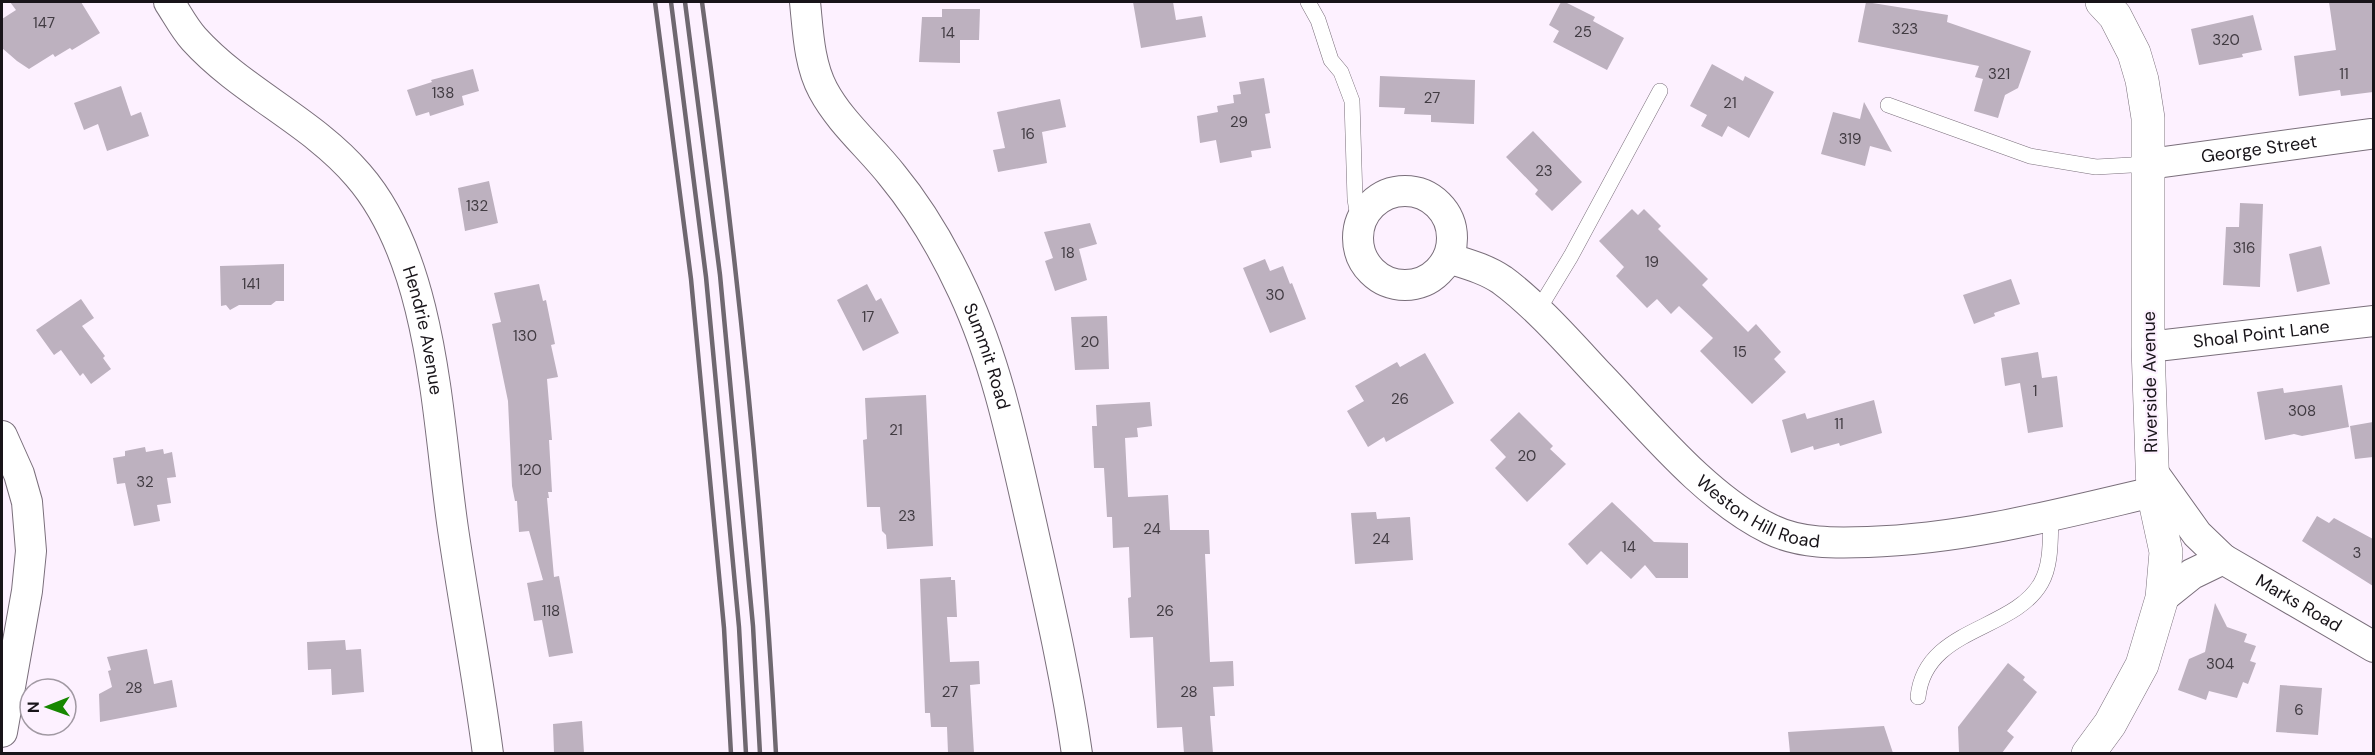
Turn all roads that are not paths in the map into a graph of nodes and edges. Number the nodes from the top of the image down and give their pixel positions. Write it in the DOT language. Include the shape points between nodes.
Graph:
graph roads {
  1 [pos="169,2"];
  2 [pos="805,2"];
  3 [pos="1308,2"];
  4 [pos="2102,2"];
  5 [pos="1660,91"];
  6 [pos="1888,105"];
  7 [pos="2370,134"];
  8 [pos="2149,164"];
  9 [pos="1359,224"];
  10 [pos="1448,258"];
  11 [pos="1537,312"];
  12 [pos="2373,321"];
  13 [pos="2148,347"];
  14 [pos="2,436"];
  15 [pos="2153,482"];
  16 [pos="2051,516"];
  17 [pos="2223,559"];
  18 [pos="2162,598"];
  19 [pos="2373,647"];
  20 [pos="1918,697"];
  21 [pos="2,732"];
  22 [pos="488,753"];
  23 [pos="1077,753"];
  24 [pos="2088,753"];
  1 -- 22 [label="street, Hendrie Avenue" via="193,39 329,145 359,176 403,252 421,307 431,362"];
  2 -- 23 [label="street, Summit Road" via="814,65 823,90 923,218 963,291 990,360 1036,547"];
  3 -- 9 [label="lane" via="1352,100 1354,199"];
  4 -- 8 [label="street, Riverside Avenue" via="2115,16 2134,53 2142,80"];
  5 -- 11 [label="lane"];
  6 -- 8 [label="lane" via="2030,156 2096,167"];
  7 -- 8 [label="street, George Street"];
  8 -- 13 [label="street, Riverside Avenue"];
  9 -- 10 [label="street" via="1360,255 1374,273 1393,284 1424,281 1434,276"];
  9 -- 10 [label="street" via="1370,206 1387,193 1420,193 1437,203 1449,219 1453,239"];
  10 -- 11 [label="street, Weston Hill Road" via="1502,280"];
  11 -- 16 [label="street, Weston Hill Road" via="1707,487 1772,530 1806,541 1898,541 1986,530"];
  12 -- 13 [label="street, Shoal Point Lane"];
  13 -- 15 [label="street, Riverside Avenue"];
  14 -- 21 [label="street" via="27,502 31,551"];
  15 -- 16 [label="street, Weston Hill Road"];
  15 -- 17 [label="street, Marks Road"];
  15 -- 18 [label="street, Riverside Avenue" via="2166,552"];
  16 -- 20 [label="lane" via="2048,560 2043,581 2033,595 1940,653 1923,673"];
  17 -- 18 [label="street" via="2192,574"];
  17 -- 19 [label="street, Marks Road"];
  18 -- 24 [label="street, Riverside Avenue" via="2142,665 2110,724"];
}
